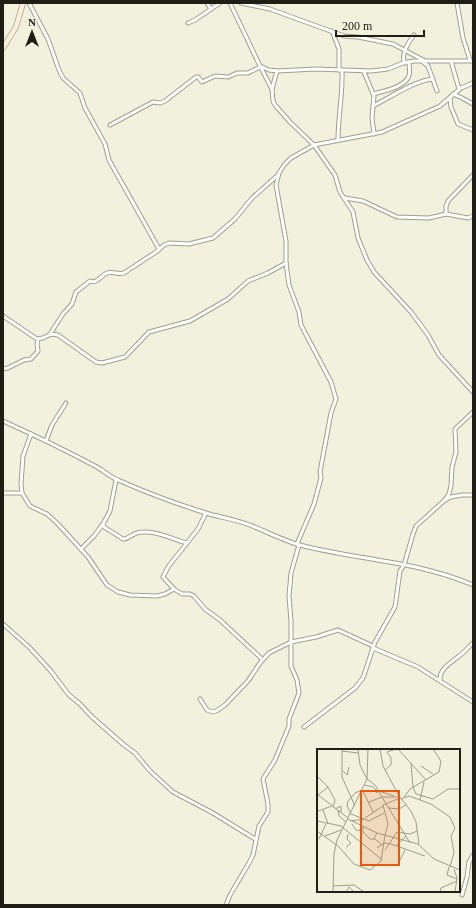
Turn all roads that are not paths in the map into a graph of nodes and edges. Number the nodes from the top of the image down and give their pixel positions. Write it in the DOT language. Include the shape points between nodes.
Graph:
graph roads {
  1 [pos="23,3"];
  2 [pos="30,3"];
  3 [pos="207,3"];
  4 [pos="220,3"];
  5 [pos="230,3"];
  6 [pos="241,3"];
  7 [pos="457,3"];
  8 [pos="211,9"];
  9 [pos="188,23"];
  10 [pos="332,31"];
  11 [pos="414,35"];
  12 [pos="3,48"];
  13 [pos="406,50"];
  14 [pos="403,59"];
  15 [pos="472,60"];
  16 [pos="423,61"];
  17 [pos="451,61"];
  18 [pos="407,63"];
  19 [pos="398,65"];
  20 [pos="260,66"];
  21 [pos="341,70"];
  22 [pos="276,71"];
  23 [pos="364,72"];
  24 [pos="433,79"];
  25 [pos="473,83"];
  26 [pos="272,89"];
  27 [pos="459,89"];
  28 [pos="437,90"];
  29 [pos="373,94"];
  30 [pos="453,94"];
  31 [pos="450,98"];
  32 [pos="473,104"];
  33 [pos="373,106"];
  34 [pos="110,125"];
  35 [pos="473,130"];
  36 [pos="374,134"];
  37 [pos="338,140"];
  38 [pos="314,145"];
  39 [pos="278,175"];
  40 [pos="473,175"];
  41 [pos="345,198"];
  42 [pos="446,214"];
  43 [pos="473,216"];
  44 [pos="159,248"];
  45 [pos="286,264"];
  46 [pos="3,316"];
  47 [pos="50,334"];
  48 [pos="38,339"];
  49 [pos="3,369"];
  50 [pos="473,392"];
  51 [pos="66,403"];
  52 [pos="473,412"];
  53 [pos="3,421"];
  54 [pos="31,434"];
  55 [pos="46,440"];
  56 [pos="116,480"];
  57 [pos="3,493"];
  58 [pos="22,493"];
  59 [pos="473,495"];
  60 [pos="445,500"];
  61 [pos="206,513"];
  62 [pos="104,524"];
  63 [pos="187,543"];
  64 [pos="298,544"];
  65 [pos="81,549"];
  66 [pos="404,565"];
  67 [pos="473,585"];
  68 [pos="174,589"];
  69 [pos="3,624"];
  70 [pos="291,642"];
  71 [pos="473,643"];
  72 [pos="373,647"];
  73 [pos="262,659"];
  74 [pos="440,680"];
  75 [pos="200,699"];
  76 [pos="473,702"];
  77 [pos="304,728"];
  78 [pos="256,840"];
  79 [pos="473,855"];
  80 [pos="462,894"];
  81 [pos="226,905"];
  1 -- 12 [label="main road" via="16,27"];
  2 -- 44 [label="street" via="63,78 80,93 88,115 101,136 109,160"];
  3 -- 8 [label="street"];
  4 -- 8 [label="street"];
  5 -- 20 [label="street"];
  6 -- 10 [label="street" via="270,9"];
  7 -- 15 [label="street" via="463,38"];
  8 -- 9 [label="street"];
  10 -- 13 [label="street" via="344,36 393,44"];
  10 -- 21 [label="street" via="339,49"];
  11 -- 13 [label="street"];
  13 -- 14 [label="street"];
  13 -- 16 [label="street"];
  14 -- 18 [label="street"];
  14 -- 19 [label="street"];
  15 -- 17 [label="street"];
  16 -- 17 [label="street"];
  16 -- 18 [label="street"];
  16 -- 24 [label="street"];
  17 -- 27 [label="street"];
  18 -- 19 [label="street"];
  18 -- 29 [label="street" via="408,79 393,88"];
  19 -- 23 [label="street" via="380,71"];
  20 -- 22 [label="street"];
  20 -- 26 [label="street"];
  20 -- 34 [label="street" via="248,73 237,73 228,77 215,76 202,82 196,77 165,101 152,102"];
  21 -- 22 [label="street"];
  21 -- 23 [label="street"];
  21 -- 37 [label="street" via="343,84"];
  22 -- 26 [label="street"];
  23 -- 29 [label="street"];
  24 -- 28 [label="street"];
  24 -- 33 [label="street" via="411,86"];
  25 -- 27 [label="street"];
  26 -- 38 [label="street" via="275,105"];
  27 -- 30 [label="street"];
  29 -- 33 [label="street"];
  30 -- 31 [label="street"];
  30 -- 32 [label="street"];
  31 -- 35 [label="street" via="458,124"];
  31 -- 36 [label="street" via="433,110"];
  33 -- 36 [label="street"];
  36 -- 37 [label="street"];
  37 -- 38 [label="street"];
  38 -- 39 [label="street" via="291,158"];
  38 -- 41 [label="street" via="335,176 340,192"];
  39 -- 44 [label="street" via="246,204 235,219 212,238 189,244 166,244"];
  39 -- 45 [label="street" via="276,185 286,241"];
  40 -- 42 [label="street" via="448,201"];
  41 -- 42 [label="street" via="363,201 397,217 429,218"];
  41 -- 50 [label="street" via="354,212 358,238 371,267 416,318 439,355"];
  42 -- 43 [label="street" via="468,218"];
  44 -- 47 [label="street" via="122,274 111,272 97,281 90,281 84,285 76,292 72,304"];
  45 -- 47 [label="street" via="248,281 228,299 190,321 149,332 123,358 99,363 58,335"];
  45 -- 64 [label="street" via="289,285 301,325 331,382 336,399 328,426 321,478"];
  46 -- 48 [label="street"];
  47 -- 48 [label="street"];
  48 -- 49 [label="street" via="38,351 31,359"];
  51 -- 55 [label="street"];
  52 -- 60 [label="street" via="455,429 456,452 451,486"];
  53 -- 54 [label="street"];
  54 -- 55 [label="street"];
  54 -- 58 [label="street" via="22,461"];
  55 -- 56 [label="street"];
  56 -- 61 [label="street"];
  56 -- 62 [label="street" via="110,511"];
  57 -- 58 [label="street"];
  58 -- 65 [label="street" via="30,506 47,514"];
  59 -- 60 [label="street"];
  60 -- 66 [label="street" via="416,526"];
  61 -- 63 [label="street"];
  61 -- 64 [label="street" via="248,524"];
  62 -- 63 [label="street" via="105,528 123,539 144,532 162,534"];
  62 -- 65 [label="street"];
  63 -- 68 [label="street" via="162,577"];
  64 -- 66 [label="street" via="353,557"];
  64 -- 70 [label="street" via="289,589"];
  65 -- 68 [label="street" via="107,585 118,592 130,596 157,596"];
  66 -- 67 [label="street" via="453,576"];
  66 -- 72 [label="street" via="400,570 395,607"];
  68 -- 73 [label="street" via="182,594 194,596 205,609"];
  69 -- 78 [label="street" via="29,647 91,716 135,753 150,771 174,792"];
  70 -- 72 [label="street" via="338,630"];
  70 -- 73 [label="street"];
  70 -- 78 [label="street" via="291,666 297,680 298,693 289,726 275,760 263,779 269,809 259,826"];
  71 -- 74 [label="street" via="441,674"];
  72 -- 74 [label="street" via="418,666"];
  72 -- 77 [label="street" via="364,678 360,683"];
  73 -- 75 [label="street" via="248,681 221,709 210,711"];
  74 -- 76 [label="street"];
  78 -- 81 [label="street" via="253,855"];
  79 -- 80 [label="street"];
}
